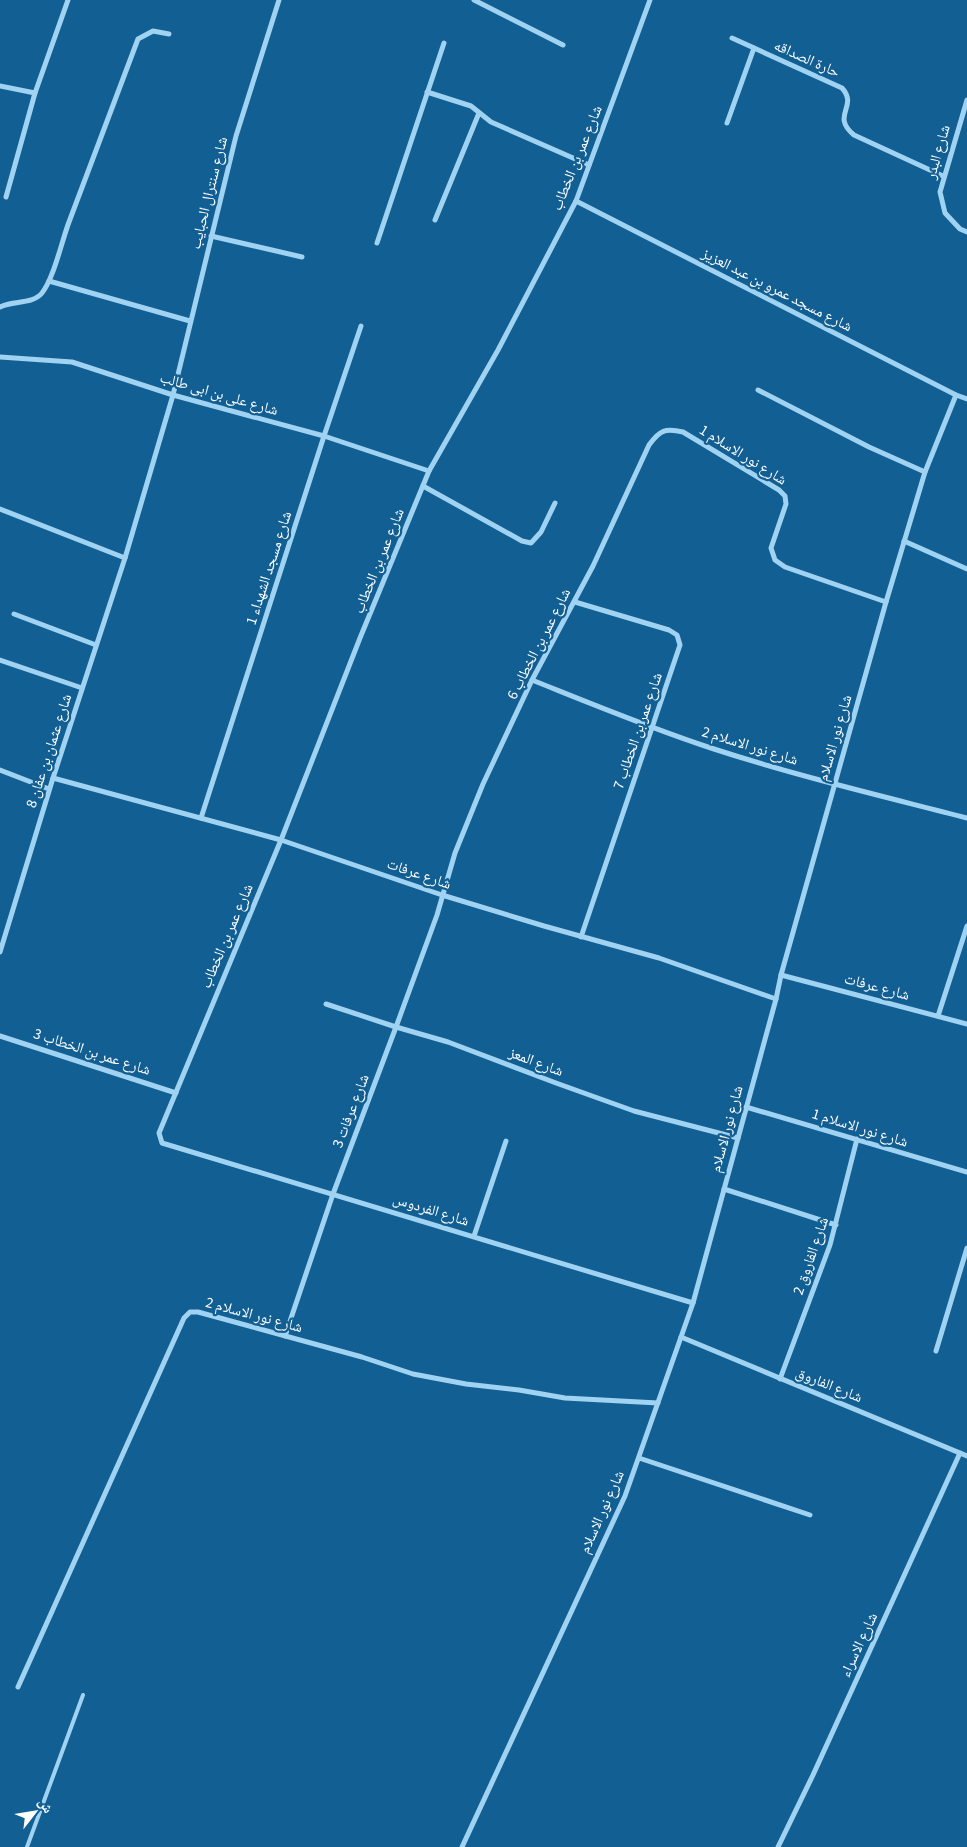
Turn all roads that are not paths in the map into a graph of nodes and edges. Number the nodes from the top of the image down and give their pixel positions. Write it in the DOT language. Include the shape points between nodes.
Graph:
graph roads {
  1 [pos="68,0"];
  2 [pos="279,0"];
  3 [pos="474,0"];
  4 [pos="650,0"];
  5 [pos="169,34"];
  6 [pos="732,38"];
  7 [pos="444,43"];
  8 [pos="563,45"];
  9 [pos="754,48"];
  10 [pos="0,86"];
  11 [pos="427,92"];
  12 [pos="35,94"];
  13 [pos="967,100"];
  14 [pos="479,112"];
  15 [pos="727,123"];
  16 [pos="589,165"];
  17 [pos="943,176"];
  18 [pos="0,190"];
  19 [pos="576,201"];
  20 [pos="435,220"];
  21 [pos="967,232"];
  22 [pos="211,236"];
  23 [pos="377,243"];
  24 [pos="302,257"];
  25 [pos="49,281"];
  26 [pos="0,307"];
  27 [pos="190,322"];
  28 [pos="362,326"];
  29 [pos="0,357"];
  30 [pos="758,390"];
  31 [pos="956,395"];
  32 [pos="173,396"];
  33 [pos="967,399"];
  34 [pos="683,432"];
  35 [pos="324,436"];
  36 [pos="429,471"];
  37 [pos="926,472"];
  38 [pos="423,486"];
  39 [pos="555,503"];
  40 [pos="0,509"];
  41 [pos="904,541"];
  42 [pos="125,558"];
  43 [pos="967,569"];
  44 [pos="574,602"];
  45 [pos="886,602"];
  46 [pos="14,614"];
  47 [pos="96,645"];
  48 [pos="0,660"];
  49 [pos="532,680"];
  50 [pos="82,688"];
  51 [pos="653,727"];
  52 [pos="0,770"];
  53 [pos="53,778"];
  54 [pos="835,784"];
  55 [pos="49,789"];
  56 [pos="202,818"];
  57 [pos="967,818"];
  58 [pos="281,840"];
  59 [pos="442,895"];
  60 [pos="967,926"];
  61 [pos="581,936"];
  62 [pos="2,939"];
  63 [pos="0,952"];
  64 [pos="781,975"];
  65 [pos="776,998"];
  66 [pos="326,1004"];
  67 [pos="938,1016"];
  68 [pos="967,1024"];
  69 [pos="396,1027"];
  70 [pos="0,1036"];
  71 [pos="176,1093"];
  72 [pos="746,1107"];
  73 [pos="738,1138"];
  74 [pos="857,1139"];
  75 [pos="506,1141"];
  76 [pos="162,1143"];
  77 [pos="967,1172"];
  78 [pos="724,1189"];
  79 [pos="333,1194"];
  80 [pos="836,1225"];
  81 [pos="474,1236"];
  82 [pos="967,1248"];
  83 [pos="693,1302"];
  84 [pos="285,1336"];
  85 [pos="681,1337"];
  86 [pos="936,1351"];
  87 [pos="780,1379"];
  88 [pos="658,1402"];
  89 [pos="960,1453"];
  90 [pos="967,1456"];
  91 [pos="638,1458"];
  92 [pos="810,1515"];
  93 [pos="18,1687"];
  94 [pos="83,1695"];
  95 [pos="27,1847"];
  96 [pos="462,1847"];
  97 [pos="778,1847"];
  1 -- 12 [label="street"];
  2 -- 22 [label="street, شارع سنترال الحبايب" via="236,136"];
  3 -- 8 [label="street"];
  4 -- 16 [label="street, شارع عمر بن الخطاب"];
  5 -- 25 [label="street" via="153,31 138,39"];
  6 -- 9 [label="street, حارة الصداقه"];
  7 -- 11 [label="street"];
  9 -- 15 [label="street"];
  9 -- 17 [label="street, حارة الصداقه" via="842,88 848,94 843,120 846,129"];
  10 -- 12 [label="street"];
  11 -- 14 [label="street" via="471,106"];
  11 -- 23 [label="street"];
  12 -- 18 [label="street" via="6,195"];
  13 -- 17 [label="street, شارع البدر"];
  14 -- 16 [label="street" via="491,122"];
  14 -- 20 [label="street"];
  16 -- 19 [label="street, شارع عمر بن الخطاب"];
  17 -- 21 [label="street, شارع البدر" via="940,192 945,213"];
  19 -- 31 [label="street, شارع مسجد عمرو بن عبد العزيز"];
  19 -- 36 [label="street, شارع عمر بن الخطاب" via="498,350"];
  22 -- 24 [label="street"];
  22 -- 27 [label="street, شارع سنترال الحبايب"];
  25 -- 26 [label="street" via="42,294 29,301"];
  25 -- 27 [label="street"];
  27 -- 32 [label="street, شارع سنترال الحبايب"];
  28 -- 35 [label="street, شارع مسجد الشهداء 1"];
  29 -- 32 [label="street, شارع على بن ابى طالب" via="72,362"];
  30 -- 37 [label="street" via="869,447"];
  31 -- 33 [label="street, شارع مسجد عمرو بن عبد العزيز"];
  31 -- 37 [label="street, شارع نور الاسلام"];
  32 -- 35 [label="street, شارع على بن ابى طالب"];
  32 -- 42 [label="street, شارع عثمان بن عفان 8"];
  34 -- 44 [label="street, شارع عمر بن الخطاب 6" via="670,429 657,433 649,444"];
  34 -- 45 [label="street, شارع نور الاسلام 1" via="785,496 786,504 771,548 775,560 785,567"];
  35 -- 36 [label="street, شارع على بن ابى طالب"];
  35 -- 56 [label="street, شارع مسجد الشهداء 1"];
  36 -- 38 [label="street, شارع عمر بن الخطاب"];
  37 -- 41 [label="street, شارع نور الاسلام"];
  38 -- 39 [label="street" via="531,543"];
  38 -- 58 [label="street, شارع عمر بن الخطاب"];
  40 -- 42 [label="street"];
  41 -- 43 [label="street"];
  41 -- 45 [label="street, شارع نور الاسلام"];
  42 -- 47 [label="street, شارع عثمان بن عفان 8"];
  44 -- 49 [label="street, شارع عمر بن الخطاب 6"];
  44 -- 51 [label="street, شارع عمر بن الخطاب 7" via="677,635 680,645"];
  45 -- 54 [label="street, شارع نور الاسلام"];
  46 -- 47 [label="street"];
  47 -- 50 [label="street, شارع عثمان بن عفان 8"];
  48 -- 50 [label="street"];
  49 -- 51 [label="street, شارع نور الاسلام 2"];
  49 -- 59 [label="street, شارع عمر بن الخطاب 6" via="480,793"];
  50 -- 53 [label="street, شارع عثمان بن عفان 8"];
  51 -- 54 [label="street, شارع نور الاسلام 2"];
  51 -- 61 [label="street, شارع عمر بن الخطاب 7"];
  52 -- 55 [label="street"];
  53 -- 55 [label="street, شارع عثمان بن عفان 8"];
  53 -- 56 [label="street, شارع عرفات"];
  54 -- 57 [label="street, شارع نور الاسلام 2"];
  54 -- 64 [label="street, شارع نور الاسلام"];
  55 -- 62 [label="street, شارع عثمان بن عفان 8"];
  56 -- 58 [label="street, شارع عرفات"];
  58 -- 59 [label="street, شارع عرفات"];
  58 -- 71 [label="street, شارع عمر بن الخطاب"];
  59 -- 61 [label="street, شارع عرفات"];
  59 -- 69 [label="street, شارع عرفات 3"];
  60 -- 67 [label="street"];
  61 -- 65 [label="street, شارع عرفات"];
  62 -- 63 [label="street, شارع عثمان بن عفان 8"];
  64 -- 65 [label="street, شارع نور الاسلام"];
  64 -- 67 [label="street, شارع عرفات"];
  65 -- 72 [label="street, شارع نور الاسلام"];
  66 -- 69 [label="street, شارع المعز"];
  67 -- 68 [label="street, شارع عرفات"];
  69 -- 73 [label="street, شارع المعز" via="448,1042 634,1111"];
  69 -- 79 [label="street, شارع عرفات 3"];
  70 -- 71 [label="street, شارع عمر بن الخطاب 3"];
  71 -- 76 [label="street, شارع عمر بن الخطاب" via="159,1133"];
  72 -- 73 [label="street, شارع نور الاسلام"];
  72 -- 74 [label="street, شارع نور الاسلام 1"];
  73 -- 78 [label="street, شارع نور الاسلام"];
  74 -- 77 [label="street, شارع نور الاسلام 1"];
  74 -- 80 [label="street, شارع الفاروق 2"];
  75 -- 81 [label="street"];
  76 -- 79 [label="street, شارع الفردوس"];
  78 -- 80 [label="street"];
  78 -- 83 [label="street, شارع نور الاسلام"];
  79 -- 81 [label="street, شارع الفردوس"];
  79 -- 84 [label="street, شارع عرفات 3"];
  80 -- 87 [label="street, شارع الفاروق 2"];
  81 -- 83 [label="street, شارع الفردوس"];
  82 -- 86 [label="street"];
  83 -- 85 [label="street, شارع نور الاسلام"];
  84 -- 88 [label="street, شارع نور الاسلام 2" via="413,1374 466,1384 566,1398"];
  84 -- 93 [label="street, شارع نور الاسلام 2" via="198,1312 190,1312 184,1318"];
  85 -- 87 [label="street, شارع الفاروق"];
  85 -- 88 [label="street, شارع نور الاسلام"];
  87 -- 89 [label="street, شارع الفاروق"];
  88 -- 91 [label="street, شارع نور الاسلام"];
  89 -- 90 [label="street, شارع الفاروق"];
  89 -- 97 [label="street, شارع الاسراء"];
  91 -- 92 [label="street"];
  91 -- 96 [label="street, شارع نور الاسلام" via="625,1496"];
  94 -- 95 [label="lane"];
}
